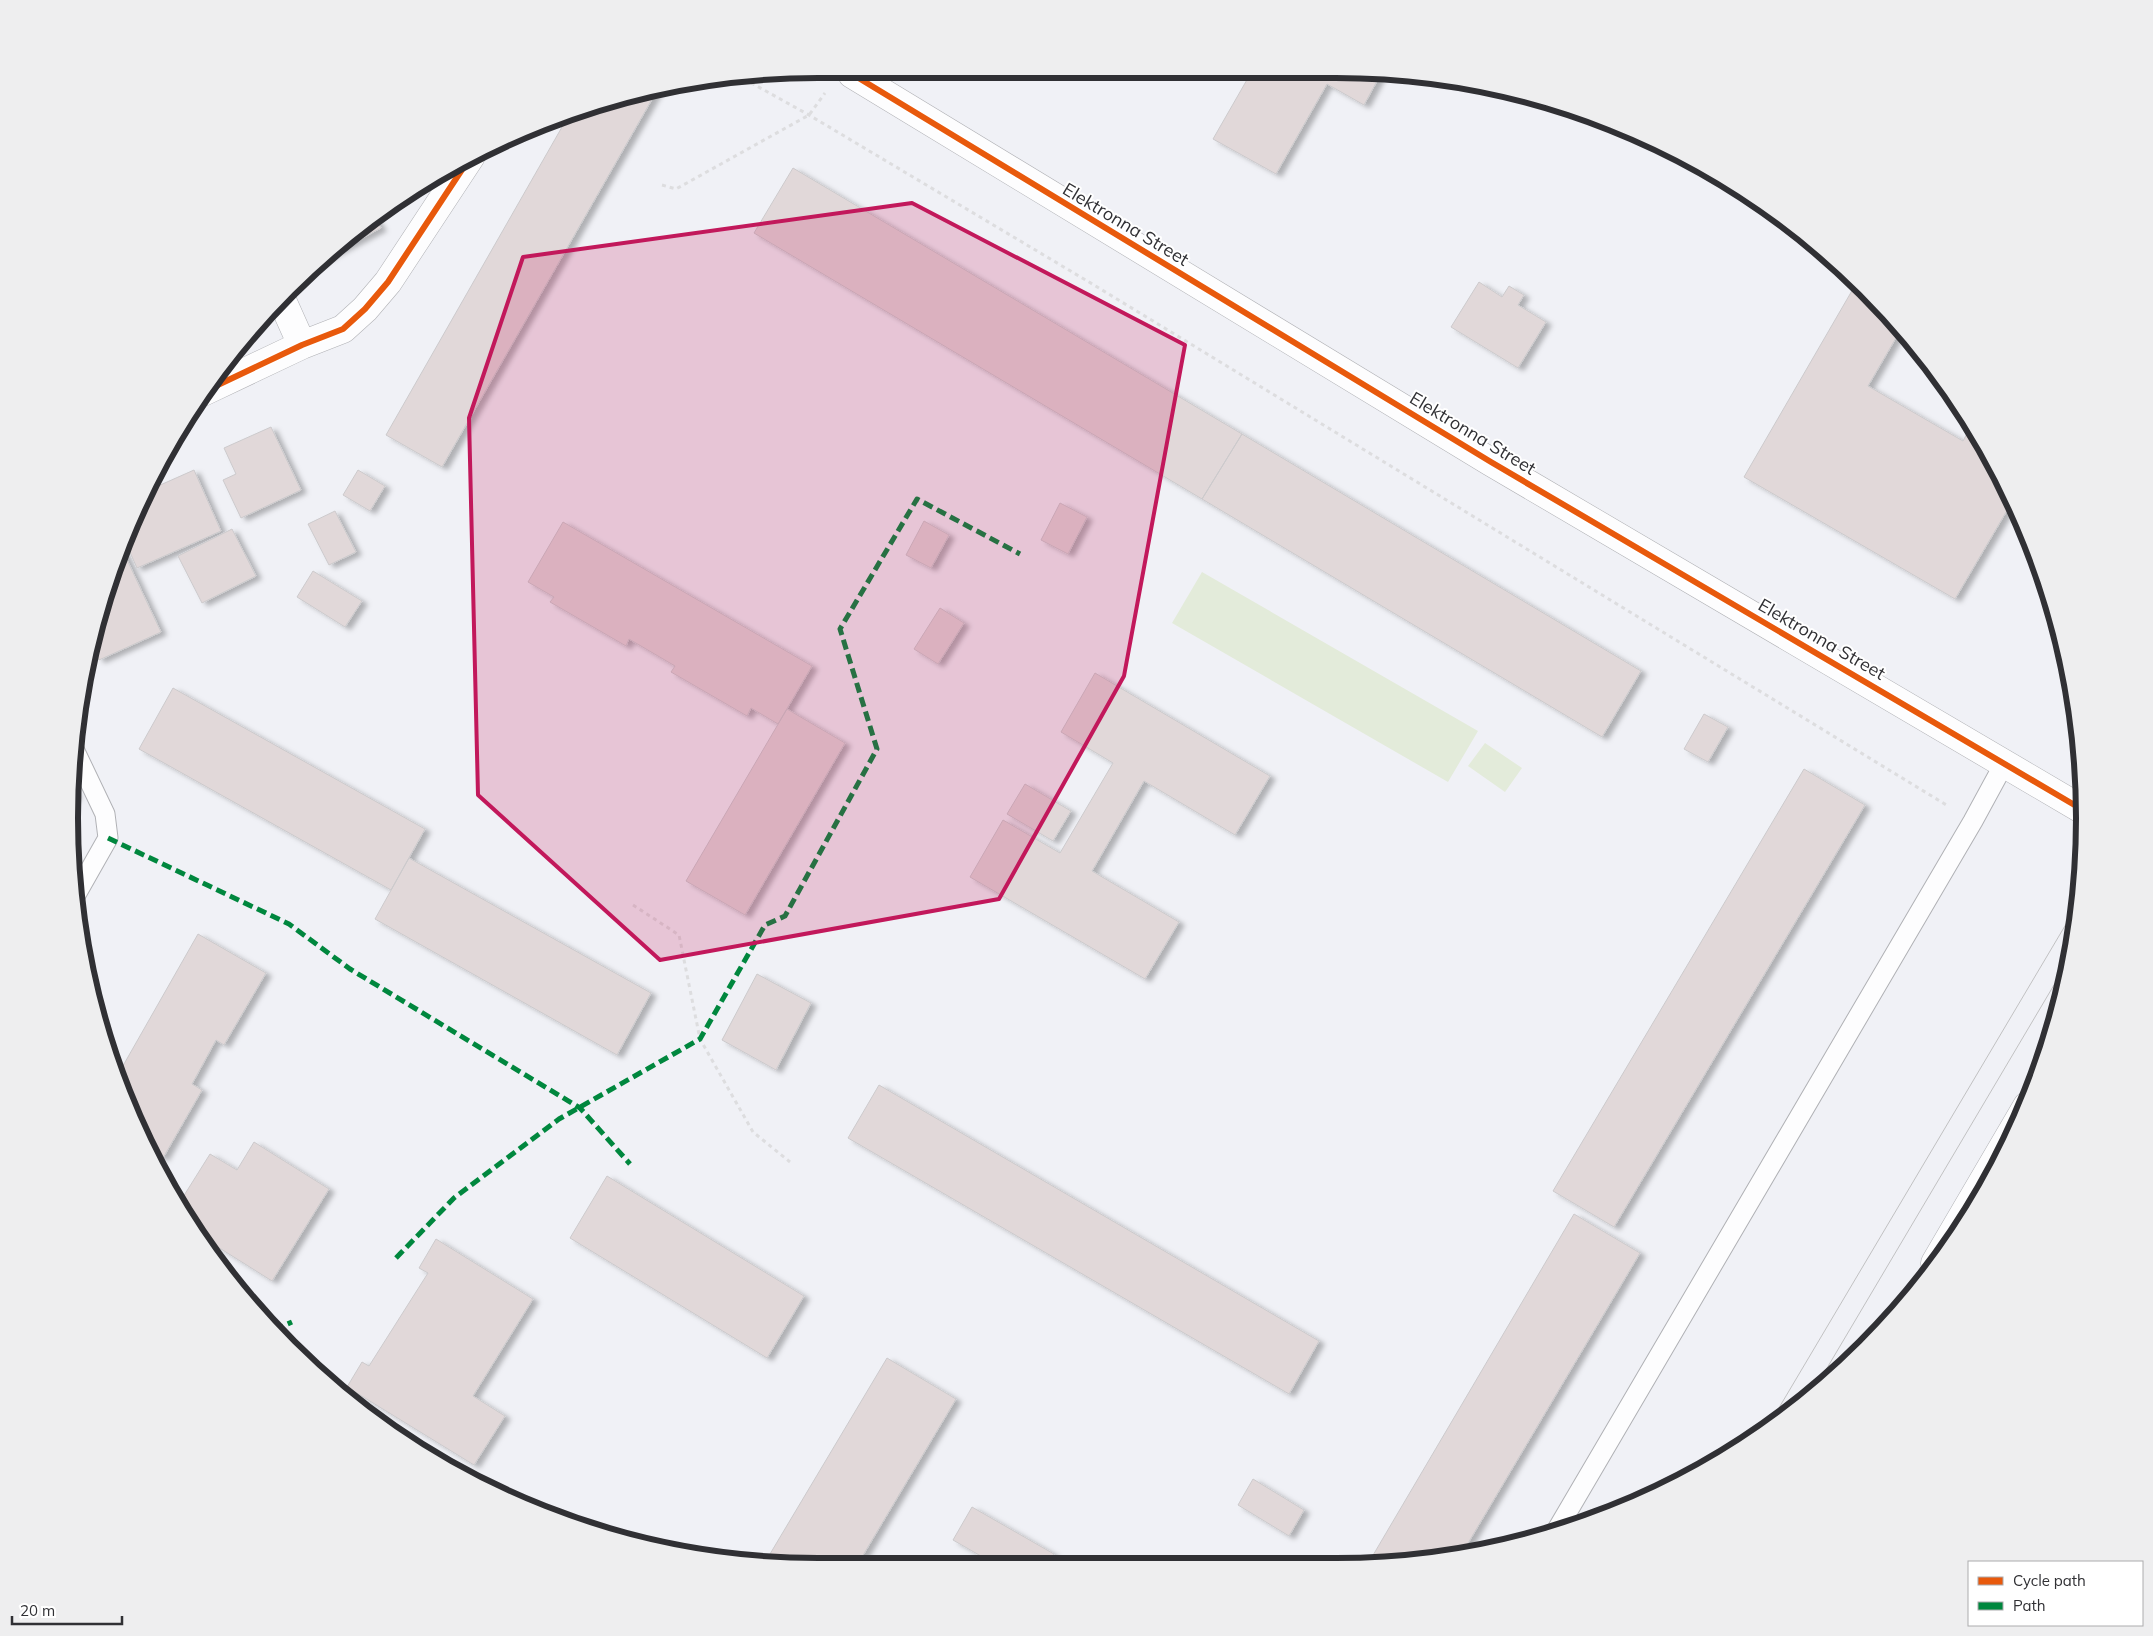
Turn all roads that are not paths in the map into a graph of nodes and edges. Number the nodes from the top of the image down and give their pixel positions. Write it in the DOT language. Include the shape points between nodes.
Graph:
graph roads {
  1 [pos="859,78"];
  2 [pos="462,169"];
  3 [pos="284,305"];
  4 [pos="302,345"];
  5 [pos="218,385"];
  6 [pos="80,761"];
  7 [pos="2004,764"];
  8 [pos="2075,805"];
  9 [pos="81,886"];
  10 [pos="1561,1523"];
  1 -- 7 [label="street, Elektronna Street" via="1491,462"];
  2 -- 4 [label="street" via="388,282 365,309 343,329"];
  3 -- 4 [label="street"];
  4 -- 5 [label="street"];
  6 -- 9 [label="lane" via="105,814 108,838"];
  7 -- 8 [label="street, Elektronna Street"];
  7 -- 10 [label="lane"];
}
